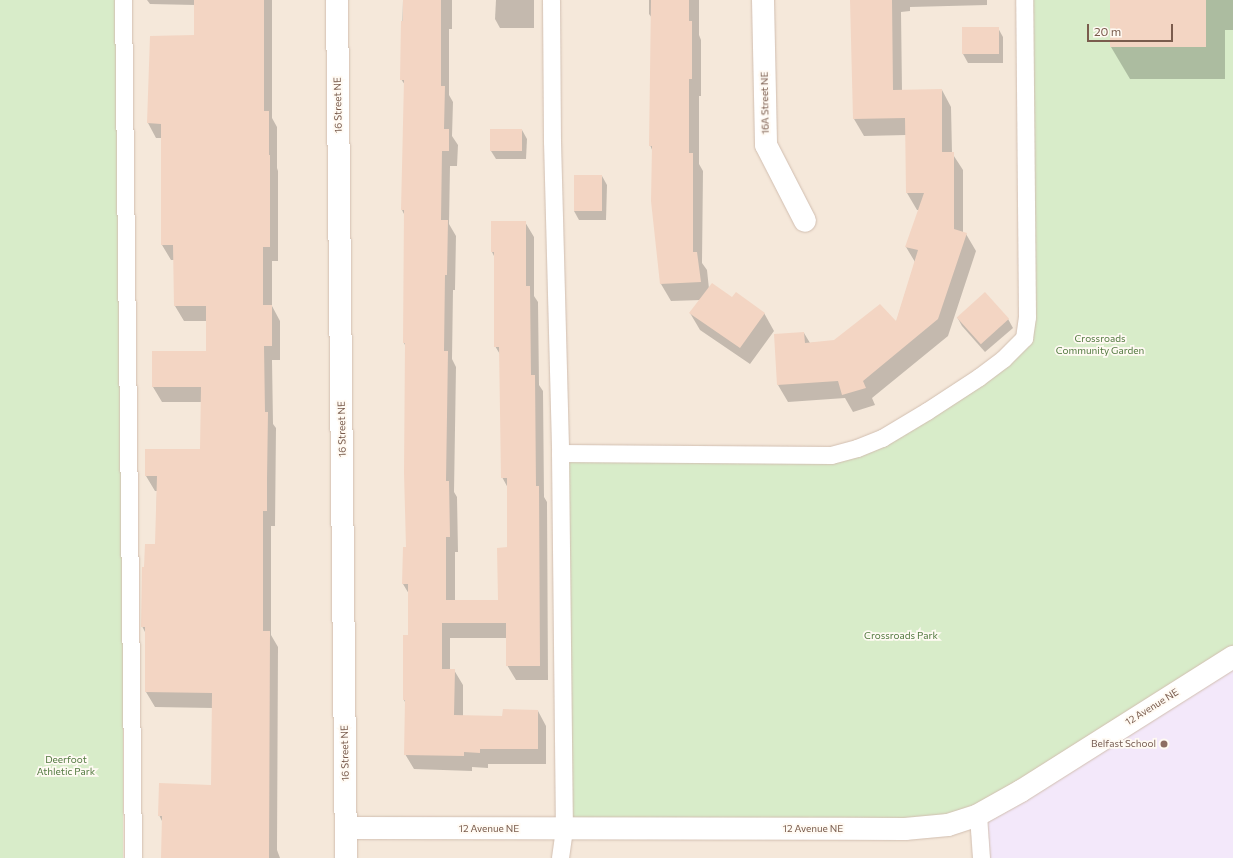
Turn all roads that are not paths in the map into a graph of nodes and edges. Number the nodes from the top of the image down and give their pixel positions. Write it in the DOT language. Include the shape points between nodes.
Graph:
graph roads {
  1 [pos="123,0"];
  2 [pos="337,0"];
  3 [pos="551,0"];
  4 [pos="763,0"];
  5 [pos="1024,0"];
  6 [pos="805,221"];
  7 [pos="560,453"];
  8 [pos="1233,656"];
  9 [pos="978,816"];
  10 [pos="346,828"];
  11 [pos="564,829"];
  12 [pos="133,858"];
  13 [pos="346,858"];
  14 [pos="560,858"];
  15 [pos="981,858"];
  1 -- 12 [label="lane"];
  2 -- 10 [label="street, 16 Street NE"];
  3 -- 7 [label="lane"];
  4 -- 6 [label="street, 16A Street NE" via="766,145"];
  5 -- 7 [label="lane" via="1027,317 1024,338 1003,359 980,377 882,438 830,455"];
  7 -- 11 [label="lane"];
  8 -- 9 [label="street, 12 Avenue NE"];
  9 -- 11 [label="street, 12 Avenue NE" via="948,825 905,829"];
  9 -- 15 [label="lane"];
  10 -- 11 [label="street, 12 Avenue NE"];
  10 -- 13 [label="street, 16 Street NE"];
  11 -- 14 [label="lane"];
}
